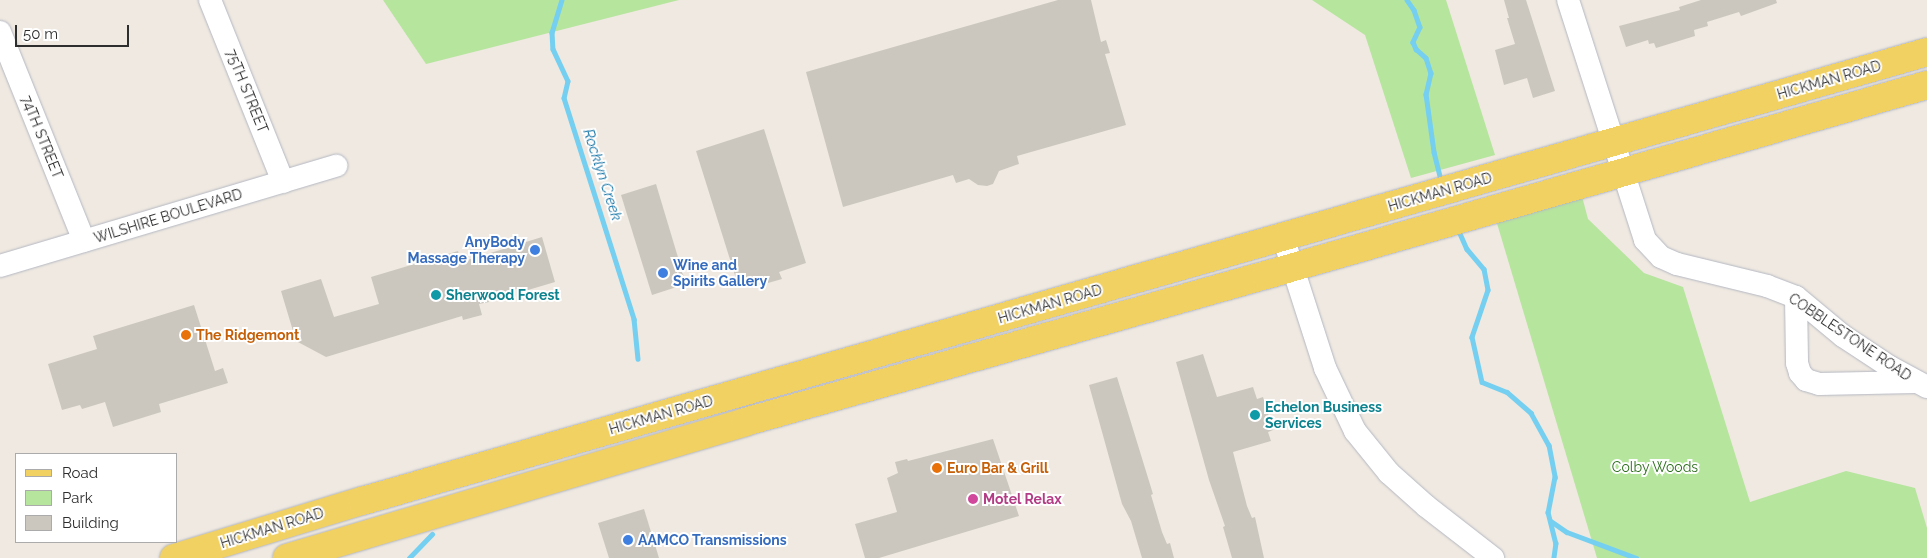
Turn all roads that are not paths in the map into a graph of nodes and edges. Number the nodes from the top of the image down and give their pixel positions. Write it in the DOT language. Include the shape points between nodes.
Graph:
graph roads {
  1 [pos="210,0"];
  2 [pos="1568,0"];
  3 [pos="0,32"];
  4 [pos="1927,52"];
  5 [pos="1927,85"];
  6 [pos="1614,142"];
  7 [pos="336,166"];
  8 [pos="1622,173"];
  9 [pos="283,182"];
  10 [pos="1284,237"];
  11 [pos="84,241"];
  12 [pos="0,266"];
  13 [pos="1293,268"];
  14 [pos="1796,297"];
  15 [pos="1923,384"];
  16 [pos="174,558"];
  17 [pos="287,558"];
  18 [pos="1492,558"];
  1 -- 9 [label="street, 75TH STREET"];
  2 -- 6 [label="street, COBBLESTONE ROAD"];
  3 -- 11 [label="street, 74TH STREET"];
  4 -- 6 [label="main road, HICKMAN ROAD"];
  5 -- 8 [label="main road"];
  6 -- 8 [label="street, COBBLESTONE ROAD"];
  6 -- 10 [label="main road, HICKMAN ROAD"];
  7 -- 9 [label="street, WILSHIRE BOULEVARD"];
  8 -- 13 [label="main road"];
  8 -- 14 [label="street, COBBLESTONE ROAD" via="1640,230 1661,257"];
  9 -- 11 [label="street, WILSHIRE BOULEVARD"];
  10 -- 13 [label="street"];
  10 -- 16 [label="main road, HICKMAN ROAD" via="362,501"];
  11 -- 12 [label="street, WILSHIRE BOULEVARD"];
  13 -- 17 [label="main road" via="754,419"];
  13 -- 18 [label="street" via="1325,368 1355,431 1389,473"];
  14 -- 15 [label="street, COBBLESTONE ROAD" via="1843,336"];
  14 -- 15 [label="street" via="1798,363 1806,380 1819,384"];
}
